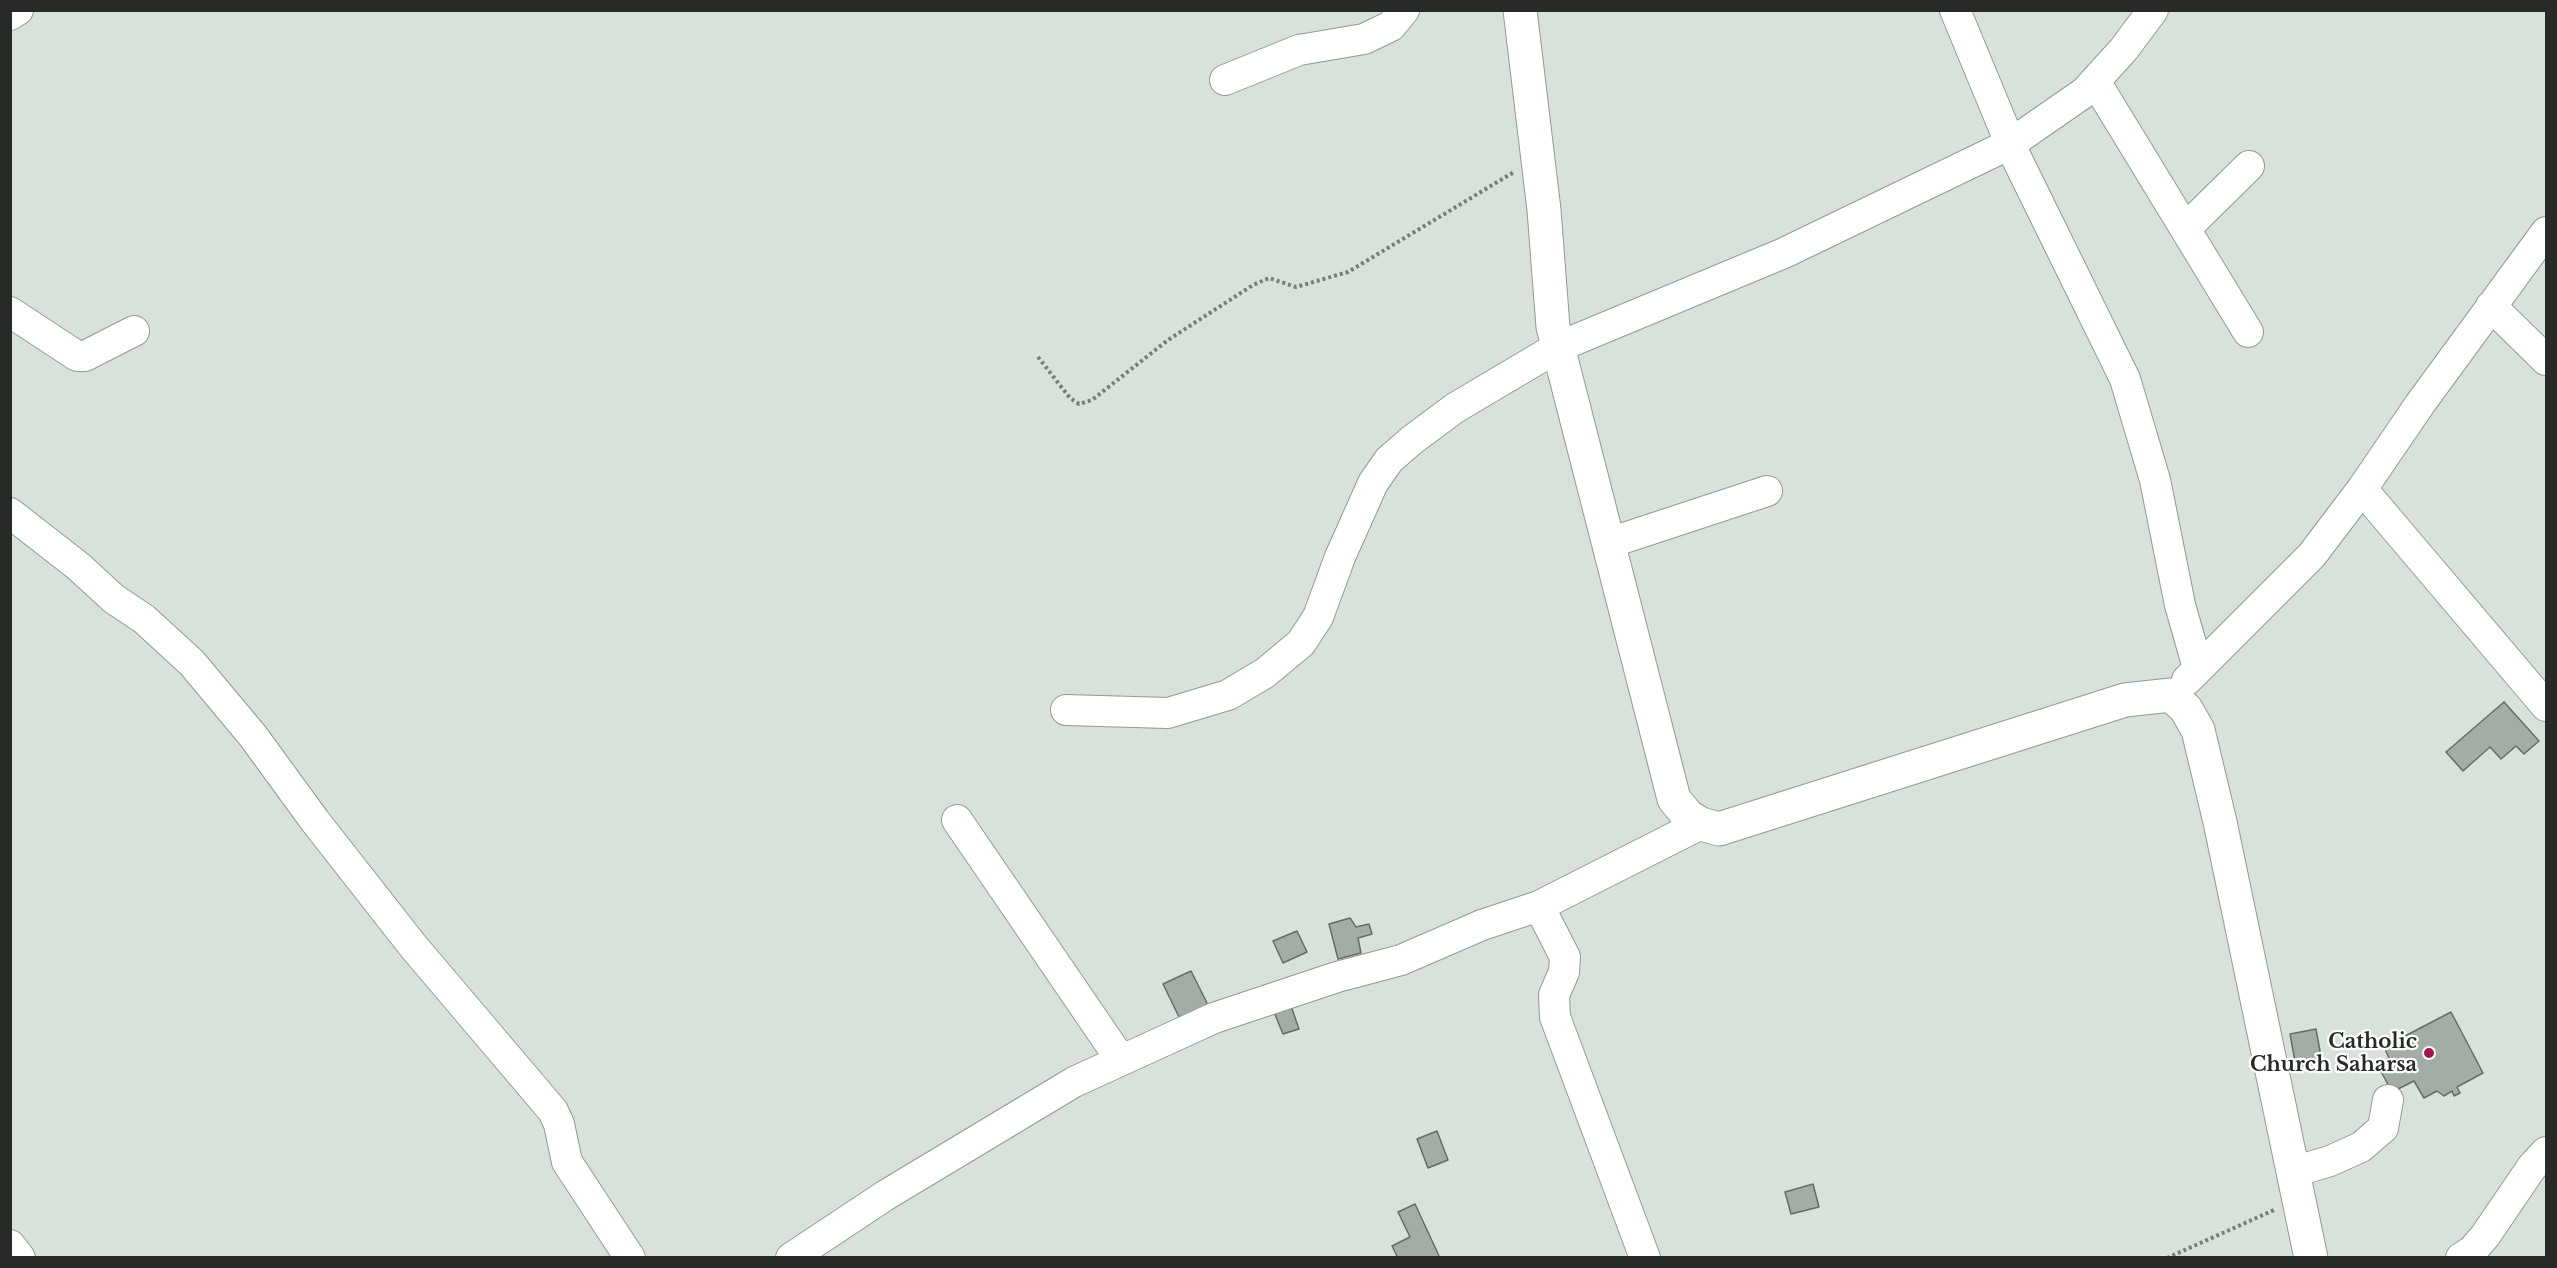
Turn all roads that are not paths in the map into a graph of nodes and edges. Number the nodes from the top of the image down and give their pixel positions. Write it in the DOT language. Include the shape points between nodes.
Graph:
graph roads {
  1 [pos="18,10"];
  2 [pos="1404,10"];
  3 [pos="1520,10"];
  4 [pos="1954,10"];
  5 [pos="2153,10"];
  6 [pos="10,15"];
  7 [pos="1225,80"];
  8 [pos="2096,81"];
  9 [pos="2010,144"];
  10 [pos="2249,166"];
  11 [pos="2186,228"];
  12 [pos="2547,232"];
  13 [pos="2491,306"];
  14 [pos="10,312"];
  15 [pos="134,332"];
  16 [pos="2248,332"];
  17 [pos="1558,347"];
  18 [pos="2547,360"];
  19 [pos="2362,489"];
  20 [pos="1767,491"];
  21 [pos="10,513"];
  22 [pos="1609,543"];
  23 [pos="2198,668"];
  24 [pos="2171,695"];
  25 [pos="2547,706"];
  26 [pos="1066,710"];
  27 [pos="957,820"];
  28 [pos="1701,824"];
  29 [pos="1539,906"];
  30 [pos="1120,1060"];
  31 [pos="2388,1100"];
  32 [pos="2547,1152"];
  33 [pos="2296,1186"];
  34 [pos="10,1245"];
  35 [pos="20,1257"];
  36 [pos="630,1257"];
  37 [pos="791,1257"];
  38 [pos="1645,1257"];
  39 [pos="2311,1257"];
  40 [pos="2461,1257"];
  1 -- 6 [label="street"];
  2 -- 7 [label="street" via="1391,26 1364,39 1299,50"];
  3 -- 17 [label="main road"];
  4 -- 9 [label="street"];
  5 -- 8 [label="street"];
  8 -- 9 [label="street"];
  8 -- 11 [label="street"];
  9 -- 17 [label="street" via="1784,253"];
  9 -- 23 [label="street" via="2125,379 2154,480"];
  10 -- 11 [label="street"];
  11 -- 16 [label="street"];
  12 -- 13 [label="street"];
  13 -- 18 [label="street"];
  13 -- 19 [label="street"];
  14 -- 15 [label="street" via="77,356 85,356"];
  17 -- 22 [label="main road"];
  17 -- 26 [label="street" via="1455,408 1389,459 1373,483 1318,617 1301,643 1265,673 1228,695 1168,713"];
  19 -- 23 [label="street" via="2312,555"];
  19 -- 25 [label="street"];
  20 -- 22 [label="street"];
  21 -- 36 [label="street" via="144,619 192,663 253,736 413,946 553,1111 567,1162"];
  22 -- 28 [label="main road" via="1665,773 1674,799"];
  23 -- 24 [label="street"];
  24 -- 28 [label="main road" via="2125,700 1719,829"];
  24 -- 33 [label="main road" via="2186,709 2198,730"];
  27 -- 30 [label="street"];
  28 -- 29 [label="street"];
  29 -- 30 [label="street" via="1482,925 1401,960 1214,1018"];
  29 -- 38 [label="street" via="1565,957 1553,1005 1555,1017"];
  30 -- 37 [label="street" via="1074,1082"];
  31 -- 33 [label="street" via="2383,1128 2361,1147 2330,1161"];
  32 -- 40 [label="street" via="2532,1167 2485,1236"];
  33 -- 39 [label="main road"];
  34 -- 35 [label="street"];
}
